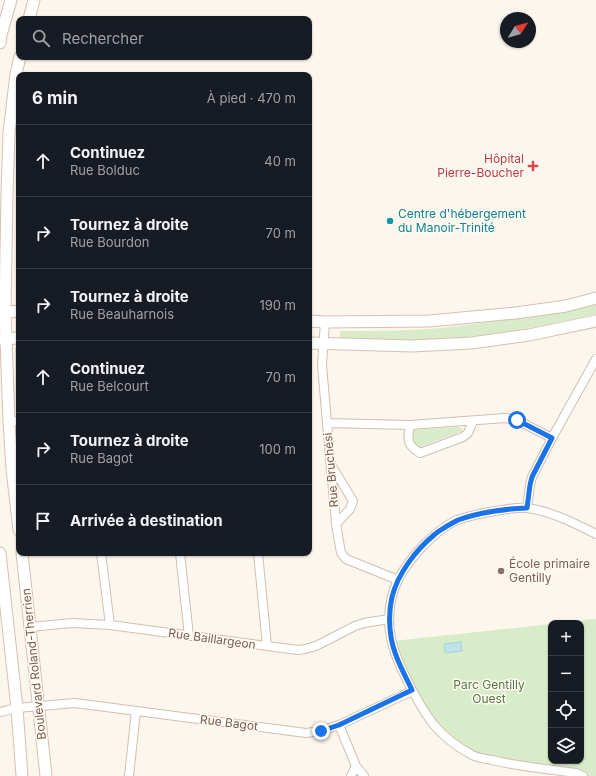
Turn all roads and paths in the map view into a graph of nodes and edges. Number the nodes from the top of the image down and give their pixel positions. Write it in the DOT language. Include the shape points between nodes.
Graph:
graph roads {
  1 [pos="11,0"];
  2 [pos="34,0"];
  3 [pos="30,16"];
  4 [pos="0,43"];
  5 [pos="19,60"];
  6 [pos="16,72"];
  7 [pos="16,74"];
  8 [pos="596,298"];
  9 [pos="16,310"];
  10 [pos="3,312"];
  11 [pos="312,321"];
  12 [pos="325,322"];
  13 [pos="596,323"];
  14 [pos="16,338"];
  15 [pos="3,339"];
  16 [pos="312,343"];
  17 [pos="324,344"];
  18 [pos="596,360"];
  19 [pos="14,421"];
  20 [pos="473,421"];
  21 [pos="327,424"];
  22 [pos="410,425"];
  23 [pos="552,438"];
  24 [pos="331,466"];
  25 [pos="16,504"];
  26 [pos="527,508"];
  27 [pos="336,524"];
  28 [pos="596,534"];
  29 [pos="0,553"];
  30 [pos="22,556"];
  31 [pos="101,556"];
  32 [pos="180,556"];
  33 [pos="258,556"];
  34 [pos="398,580"];
  35 [pos="389,619"];
  36 [pos="110,625"];
  37 [pos="30,627"];
  38 [pos="188,636"];
  39 [pos="267,646"];
  40 [pos="412,690"];
  41 [pos="38,706"];
  42 [pos="17,708"];
  43 [pos="136,711"];
  44 [pos="0,712"];
  45 [pos="339,725"];
  46 [pos="356,766"];
  47 [pos="22,776"];
  48 [pos="46,776"];
  49 [pos="129,776"];
  50 [pos="351,776"];
  51 [pos="364,776"];
  52 [pos="583,776"];
  1 -- 4 [label="main road"];
  2 -- 3 [label="main road"];
  5 -- 6 [label="main road"];
  7 -- 10 [label="main road" via="9,133"];
  8 -- 12 [label="main road" via="566,306 429,321"];
  9 -- 10 [label="main road"];
  10 -- 15 [label="main road"];
  11 -- 12 [label="main road"];
  12 -- 17 [label="street, Rue Bruchési"];
  13 -- 17 [label="main road" via="471,343 412,346"];
  14 -- 15 [label="main road"];
  15 -- 19 [label="main road"];
  16 -- 17 [label="main road"];
  17 -- 21 [label="street, Rue Bruchési" via="322,365"];
  18 -- 23 [label="street"];
  19 -- 25 [label="main road" via="12,469"];
  20 -- 22 [label="street"];
  20 -- 22 [label="street" via="468,433 463,437 420,453 412,448 408,436"];
  20 -- 23 [label="street" via="505,418 517,420"];
  21 -- 22 [label="street"];
  21 -- 24 [label="street, Rue Bruchési"];
  23 -- 26 [label="street" via="532,477"];
  24 -- 27 [label="street, Rue Bruchési"];
  24 -- 27 [label="street" via="353,501 350,509"];
  26 -- 28 [label="street" via="563,518"];
  26 -- 34 [label="street" via="483,513 456,521 435,534 421,547"];
  27 -- 34 [label="street, Rue Bruchési" via="341,553 346,559"];
  29 -- 42 [label="main road, Boulevard Roland-Therrien"];
  30 -- 37 [label="main road, Boulevard Roland-Therrien"];
  31 -- 36 [label="street"];
  32 -- 38 [label="street"];
  33 -- 39 [label="street"];
  34 -- 35 [label="street"];
  35 -- 39 [label="street, Rue Baillargeon" via="354,626 305,649"];
  35 -- 40 [label="street" via="394,650"];
  36 -- 37 [label="street, Rue Baillargeon" via="72,623"];
  36 -- 38 [label="street, Rue Baillargeon"];
  37 -- 41 [label="main road, Boulevard Roland-Therrien"];
  38 -- 39 [label="street, Rue Baillargeon"];
  40 -- 45 [label="street, Rue Bagot"];
  40 -- 52 [label="street" via="435,728 453,744 474,756"];
  41 -- 42 [label="street, Rue Bagot"];
  41 -- 43 [label="street, Rue Bagot" via="76,703"];
  41 -- 48 [label="main road, Boulevard Roland-Therrien"];
  42 -- 44 [label="street, Rue Bagot"];
  42 -- 47 [label="main road, Boulevard Roland-Therrien"];
  43 -- 45 [label="street, Rue Bagot" via="306,733"];
  43 -- 49 [label="street"];
  45 -- 46 [label="street"];
  46 -- 50 [label="street"];
  46 -- 51 [label="street"];
}
